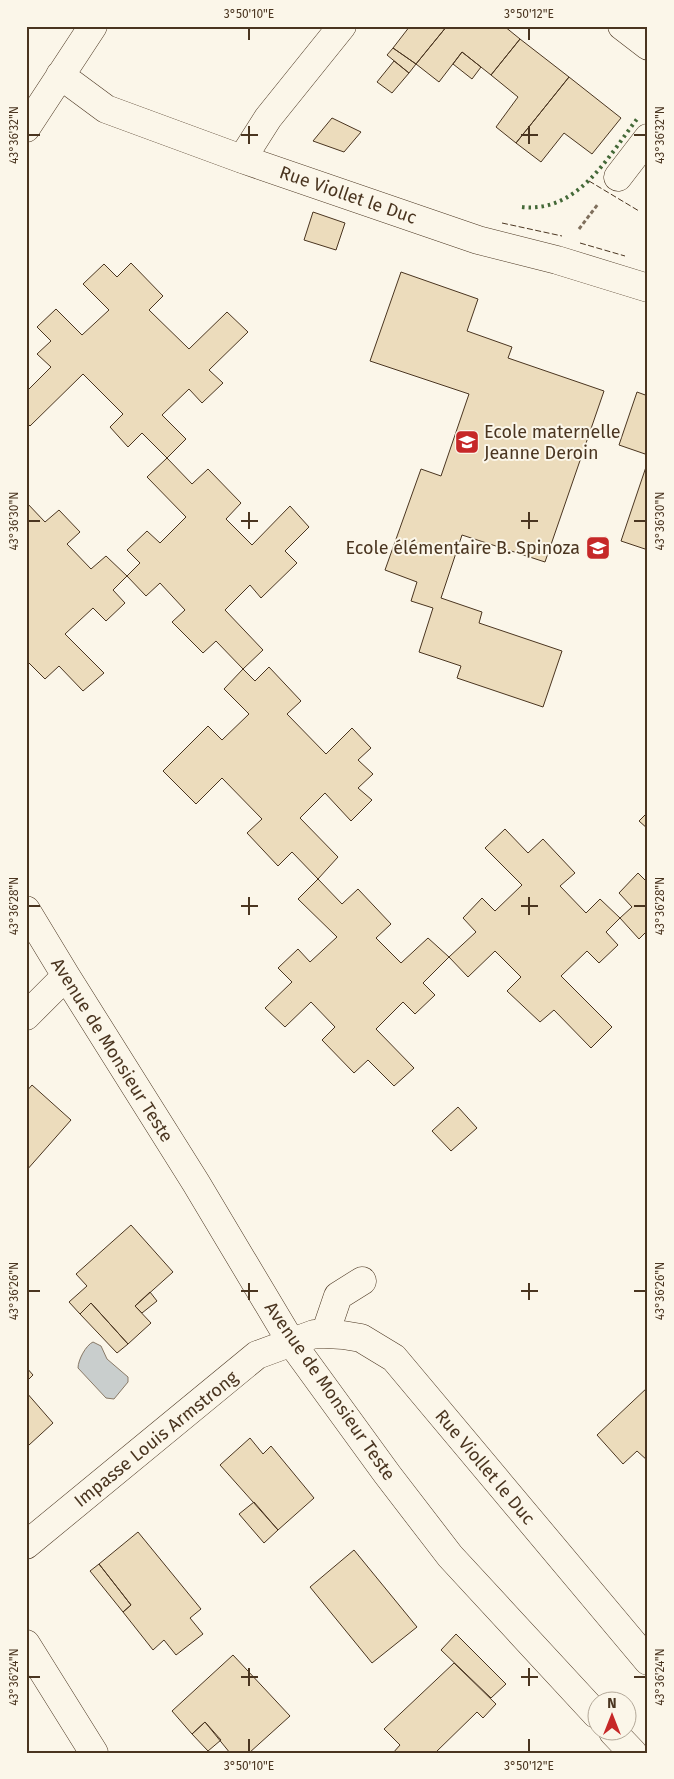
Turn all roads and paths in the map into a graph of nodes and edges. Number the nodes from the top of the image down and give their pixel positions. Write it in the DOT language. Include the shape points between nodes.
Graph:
graph roads {
  1 [pos="94,26"];
  2 [pos="342,26"];
  3 [pos="622,26"];
  4 [pos="648,46"];
  5 [pos="60,75"];
  6 [pos="26,128"];
  7 [pos="648,138"];
  8 [pos="242,159"];
  9 [pos="618,177"];
  10 [pos="602,199"];
  11 [pos="557,260"];
  12 [pos="648,288"];
  13 [pos="26,910"];
  14 [pos="66,976"];
  15 [pos="26,1016"];
  16 [pos="362,1280"];
  17 [pos="325,1334"];
  18 [pos="291,1342"];
  19 [pos="26,1546"];
  20 [pos="26,1644"];
  21 [pos="648,1661"];
  22 [pos="586,1703"];
  23 [pos="623,1742"];
  24 [pos="94,1753"];
  25 [pos="633,1753"];
  1 -- 5 [label="street"];
  2 -- 8 [label="street" via="268,118"];
  3 -- 4 [label="street"];
  5 -- 6 [label="street"];
  5 -- 8 [label="street, Rue Viollet le Duc" via="106,109"];
  7 -- 9 [label="street"];
  8 -- 11 [label="street, Rue Viollet le Duc" via="478,240"];
  10 -- 11 [label="path"];
  11 -- 12 [label="street, Rue Viollet le Duc"];
  13 -- 14 [label="street, Avenue de Monsieur Teste"];
  14 -- 15 [label="street"];
  14 -- 18 [label="street, Avenue de Monsieur Teste"];
  16 -- 17 [label="street" via="338,1296"];
  17 -- 18 [label="street, Rue Viollet le Duc" via="314,1334"];
  17 -- 21 [label="street, Rue Viollet le Duc" via="361,1338 394,1358"];
  18 -- 19 [label="street, Impasse Louis Armstrong" via="257,1356"];
  18 -- 22 [label="street, Avenue de Monsieur Teste" via="450,1556"];
  20 -- 24 [label="street"];
  23 -- 25 [label="street"];
}
